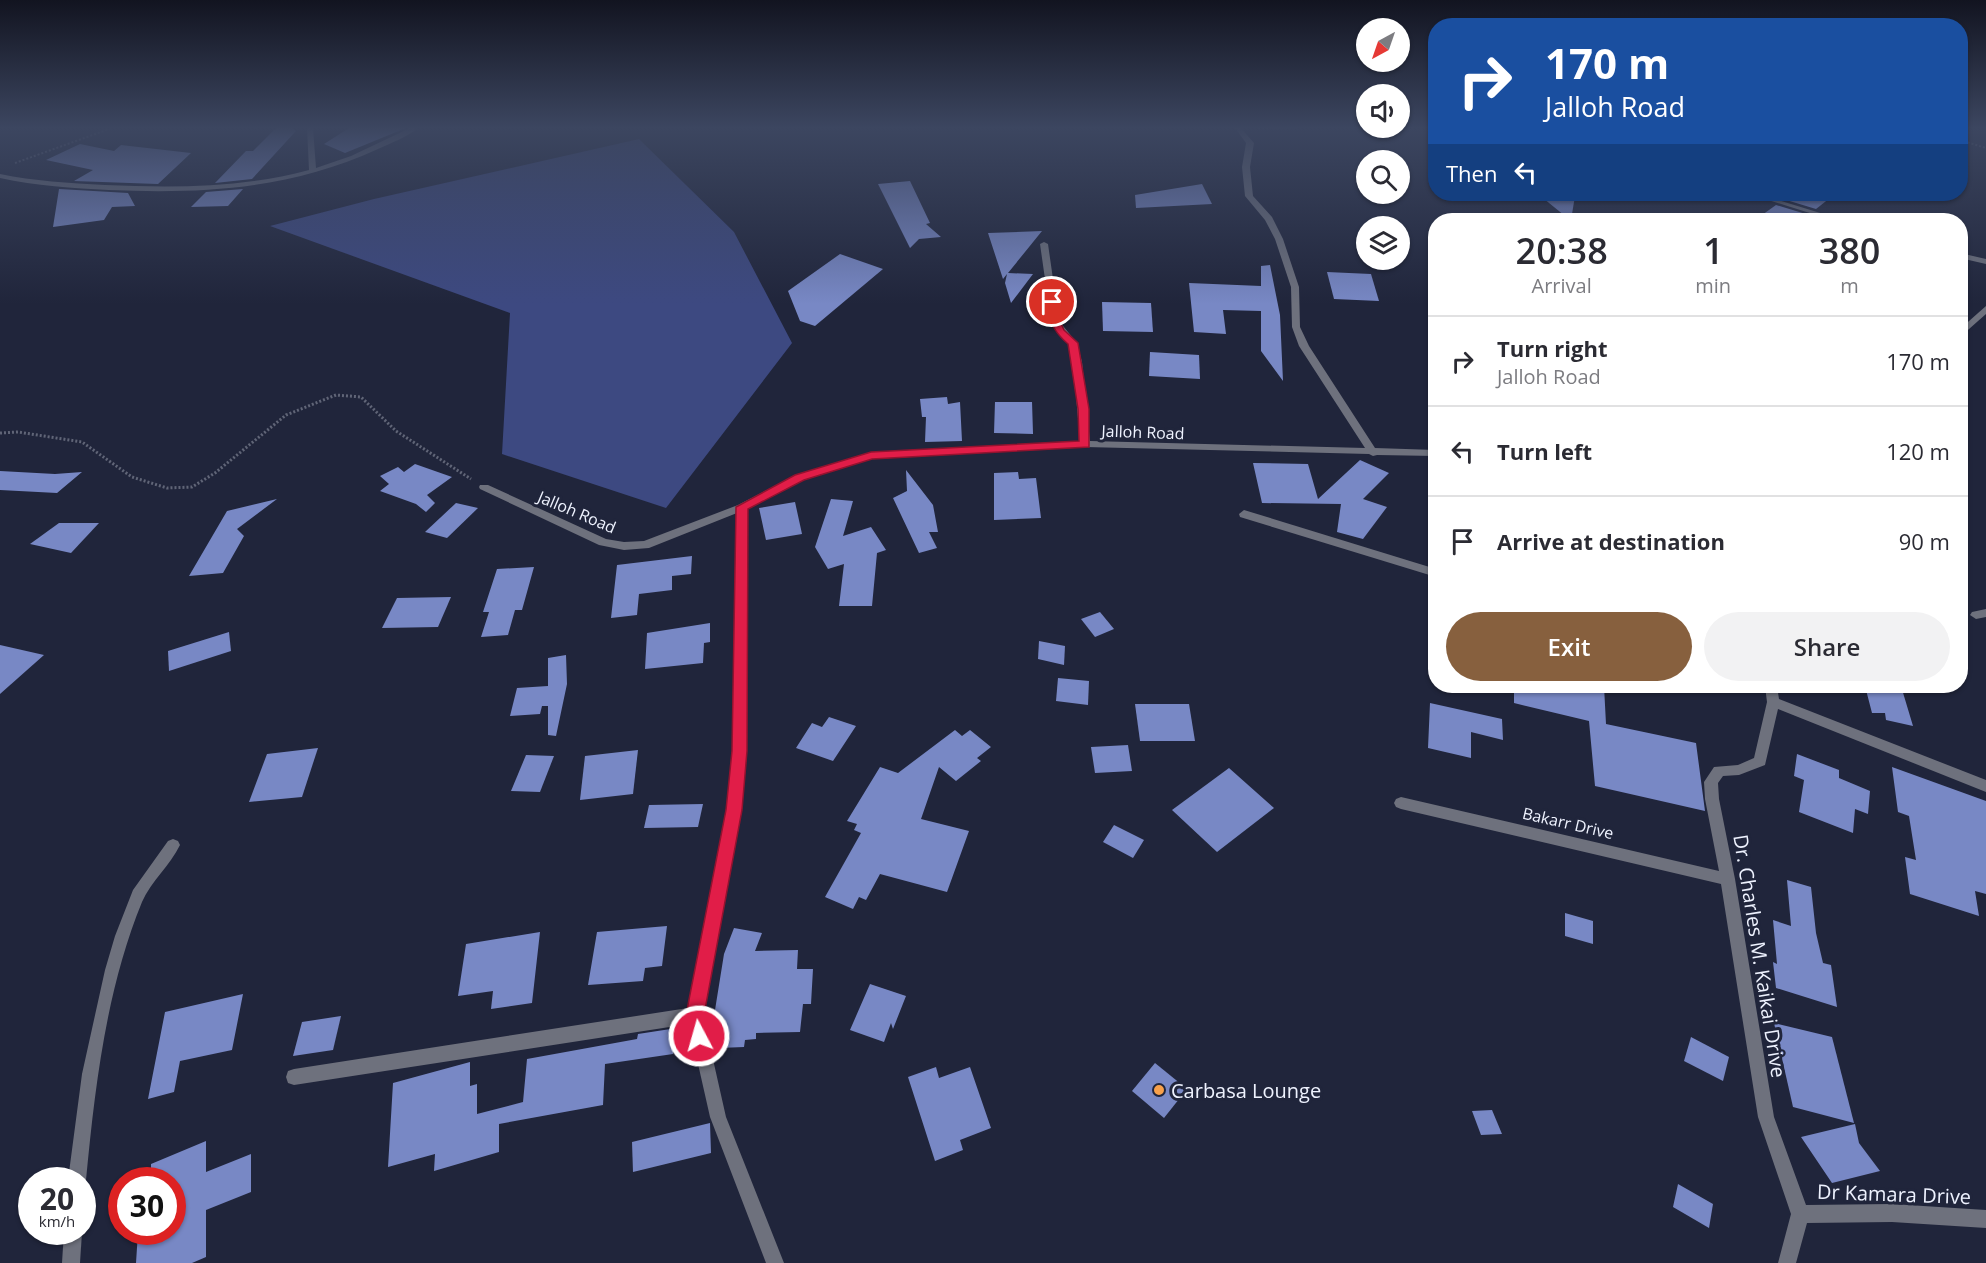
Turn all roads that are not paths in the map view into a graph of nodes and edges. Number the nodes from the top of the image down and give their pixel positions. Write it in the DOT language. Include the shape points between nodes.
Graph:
graph roads {
  1 [pos="107,187"];
  2 [pos="220,187"];
  3 [pos="1248,187"];
  4 [pos="1776,201"];
  5 [pos="1816,213"];
  6 [pos="1044,244"];
  7 [pos="1968,257"];
  8 [pos="1986,262"];
  9 [pos="1986,309"];
  10 [pos="1968,326"];
  11 [pos="1085,444"];
  12 [pos="1373,453"];
  13 [pos="1428,453"];
  14 [pos="484,487"];
  15 [pos="742,507"];
  16 [pos="1244,514"];
  17 [pos="1428,571"];
  18 [pos="1772,693"];
  19 [pos="1773,702"];
  20 [pos="1986,786"];
  21 [pos="1401,803"];
  22 [pos="173,845"];
  23 [pos="1728,879"];
  24 [pos="695,1015"];
  25 [pos="294,1077"];
  26 [pos="78,1167"];
  27 [pos="1800,1214"];
  28 [pos="1986,1219"];
  29 [pos="72,1245"];
  30 [pos="71,1263"];
  31 [pos="775,1263"];
  32 [pos="1787,1263"];
  1 -- 2 [label="street" via="183,190"];
  3 -- 12 [label="street" via="1249,196 1269,219 1295,287 1296,327 1304,346"];
  4 -- 5 [label="street"];
  6 -- 11 [label="street" via="1054,321 1073,343 1084,409"];
  7 -- 8 [label="street"];
  9 -- 10 [label="street"];
  11 -- 12 [label="street, Jalloh Road"];
  11 -- 15 [label="street, Jalloh Road" via="871,456 800,477"];
  12 -- 13 [label="street, Jalloh Road"];
  14 -- 15 [label="street, Jalloh Road" via="603,542 624,546 645,545"];
  15 -- 24 [label="street" via="739,751 734,810"];
  16 -- 17 [label="street"];
  18 -- 19 [label="street, Dr. Charles M. Kaikai Drive"];
  19 -- 20 [label="street"];
  19 -- 23 [label="street, Dr. Charles M. Kaikai Drive" via="1760,761 1739,770 1719,771 1712,782"];
  21 -- 23 [label="street, Bakarr Drive"];
  22 -- 26 [label="street" via="136,900 105,999 86,1092"];
  23 -- 27 [label="street, Dr. Charles M. Kaikai Drive" via="1766,1117"];
  24 -- 25 [label="street"];
  24 -- 31 [label="street" via="718,1117"];
  27 -- 28 [label="street, Dr Kamara Drive" via="1892,1213"];
  27 -- 32 [label="street"];
  29 -- 30 [label="street"];
}
